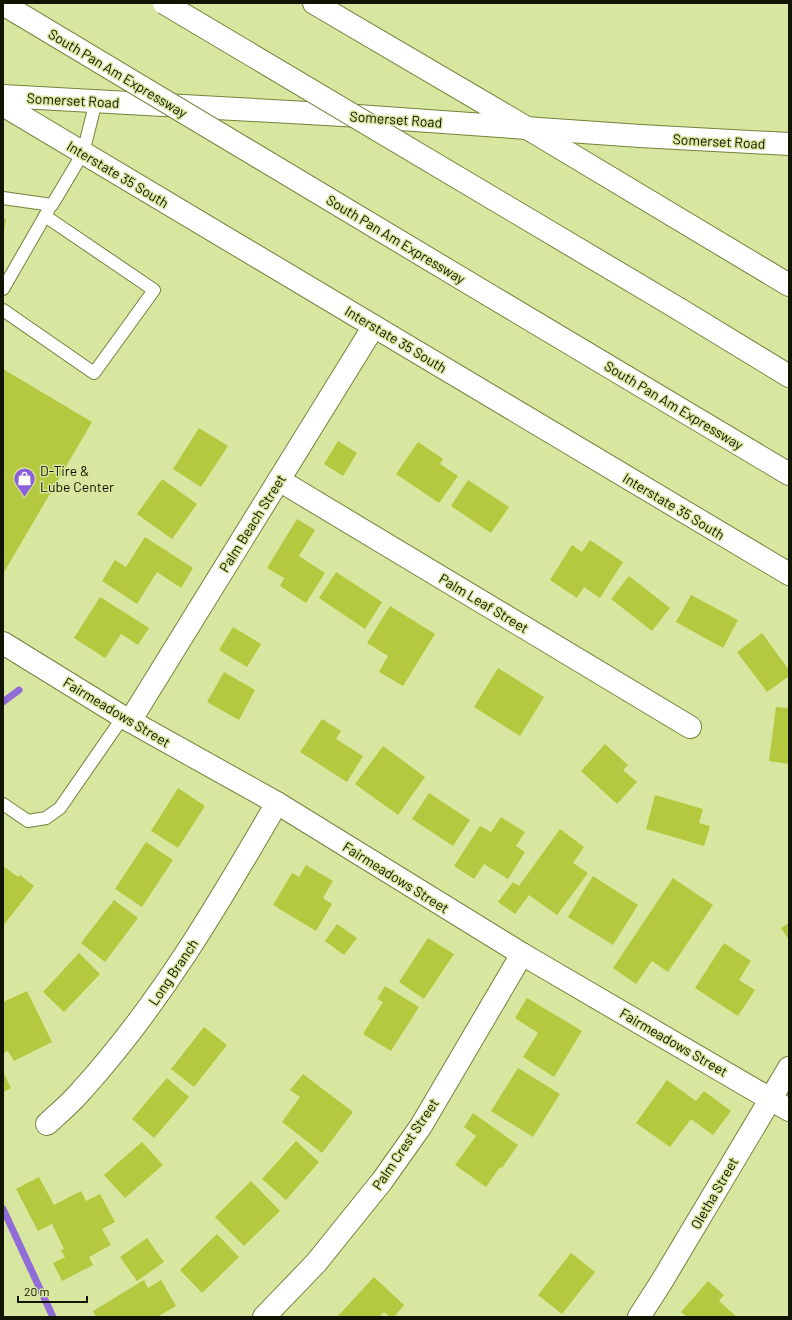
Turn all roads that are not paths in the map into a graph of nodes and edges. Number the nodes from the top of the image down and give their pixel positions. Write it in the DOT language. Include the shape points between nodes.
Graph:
graph roads {
  1 [pos="164,3"];
  2 [pos="314,3"];
  3 [pos="3,4"];
  4 [pos="3,96"];
  5 [pos="96,101"];
  6 [pos="3,106"];
  7 [pos="527,128"];
  8 [pos="789,144"];
  9 [pos="83,153"];
  10 [pos="3,198"];
  11 [pos="52,205"];
  12 [pos="45,216"];
  13 [pos="9,268"];
  14 [pos="789,285"];
  15 [pos="3,289"];
  16 [pos="3,310"];
  17 [pos="374,326"];
  18 [pos="789,376"];
  19 [pos="789,474"];
  20 [pos="279,480"];
  21 [pos="789,574"];
  22 [pos="3,643"];
  23 [pos="127,719"];
  24 [pos="690,727"];
  25 [pos="277,803"];
  26 [pos="3,804"];
  27 [pos="522,954"];
  28 [pos="789,1068"];
  29 [pos="770,1098"];
  30 [pos="789,1110"];
  31 [pos="47,1124"];
  32 [pos="264,1317"];
  33 [pos="639,1317"];
  1 -- 18 [label="main road, bridge"];
  2 -- 7 [label="main road"];
  3 -- 19 [label="main road, South Pan Am Expressway, bridge"];
  4 -- 5 [label="main road, Somerset Road"];
  5 -- 7 [label="main road, Somerset Road"];
  5 -- 9 [label="lane"];
  6 -- 9 [label="main road, Interstate 35 South"];
  7 -- 8 [label="main road, Somerset Road"];
  7 -- 14 [label="main road"];
  9 -- 11 [label="lane"];
  9 -- 17 [label="main road, Interstate 35 South"];
  10 -- 11 [label="lane"];
  11 -- 12 [label="lane"];
  12 -- 13 [label="lane"];
  12 -- 16 [label="lane" via="154,290 94,373"];
  13 -- 15 [label="lane"];
  17 -- 20 [label="main road, Palm Beach Street"];
  17 -- 21 [label="main road, Interstate 35 South"];
  20 -- 23 [label="main road, Palm Beach Street"];
  20 -- 24 [label="main road, Palm Leaf Street"];
  22 -- 23 [label="main road, Fairmeadows Street"];
  23 -- 25 [label="main road, Fairmeadows Street"];
  23 -- 26 [label="lane" via="60,808 46,818 28,821"];
  25 -- 27 [label="main road, Fairmeadows Street"];
  25 -- 31 [label="main road, Long Branch" via="228,888 138,1023 82,1091"];
  27 -- 29 [label="main road, Fairmeadows Street"];
  27 -- 32 [label="main road, Palm Crest Street" via="421,1126 382,1181 316,1263"];
  28 -- 29 [label="main road, Oletha Street"];
  29 -- 30 [label="main road, Fairmeadows Street"];
  29 -- 33 [label="main road, Oletha Street"];
}
